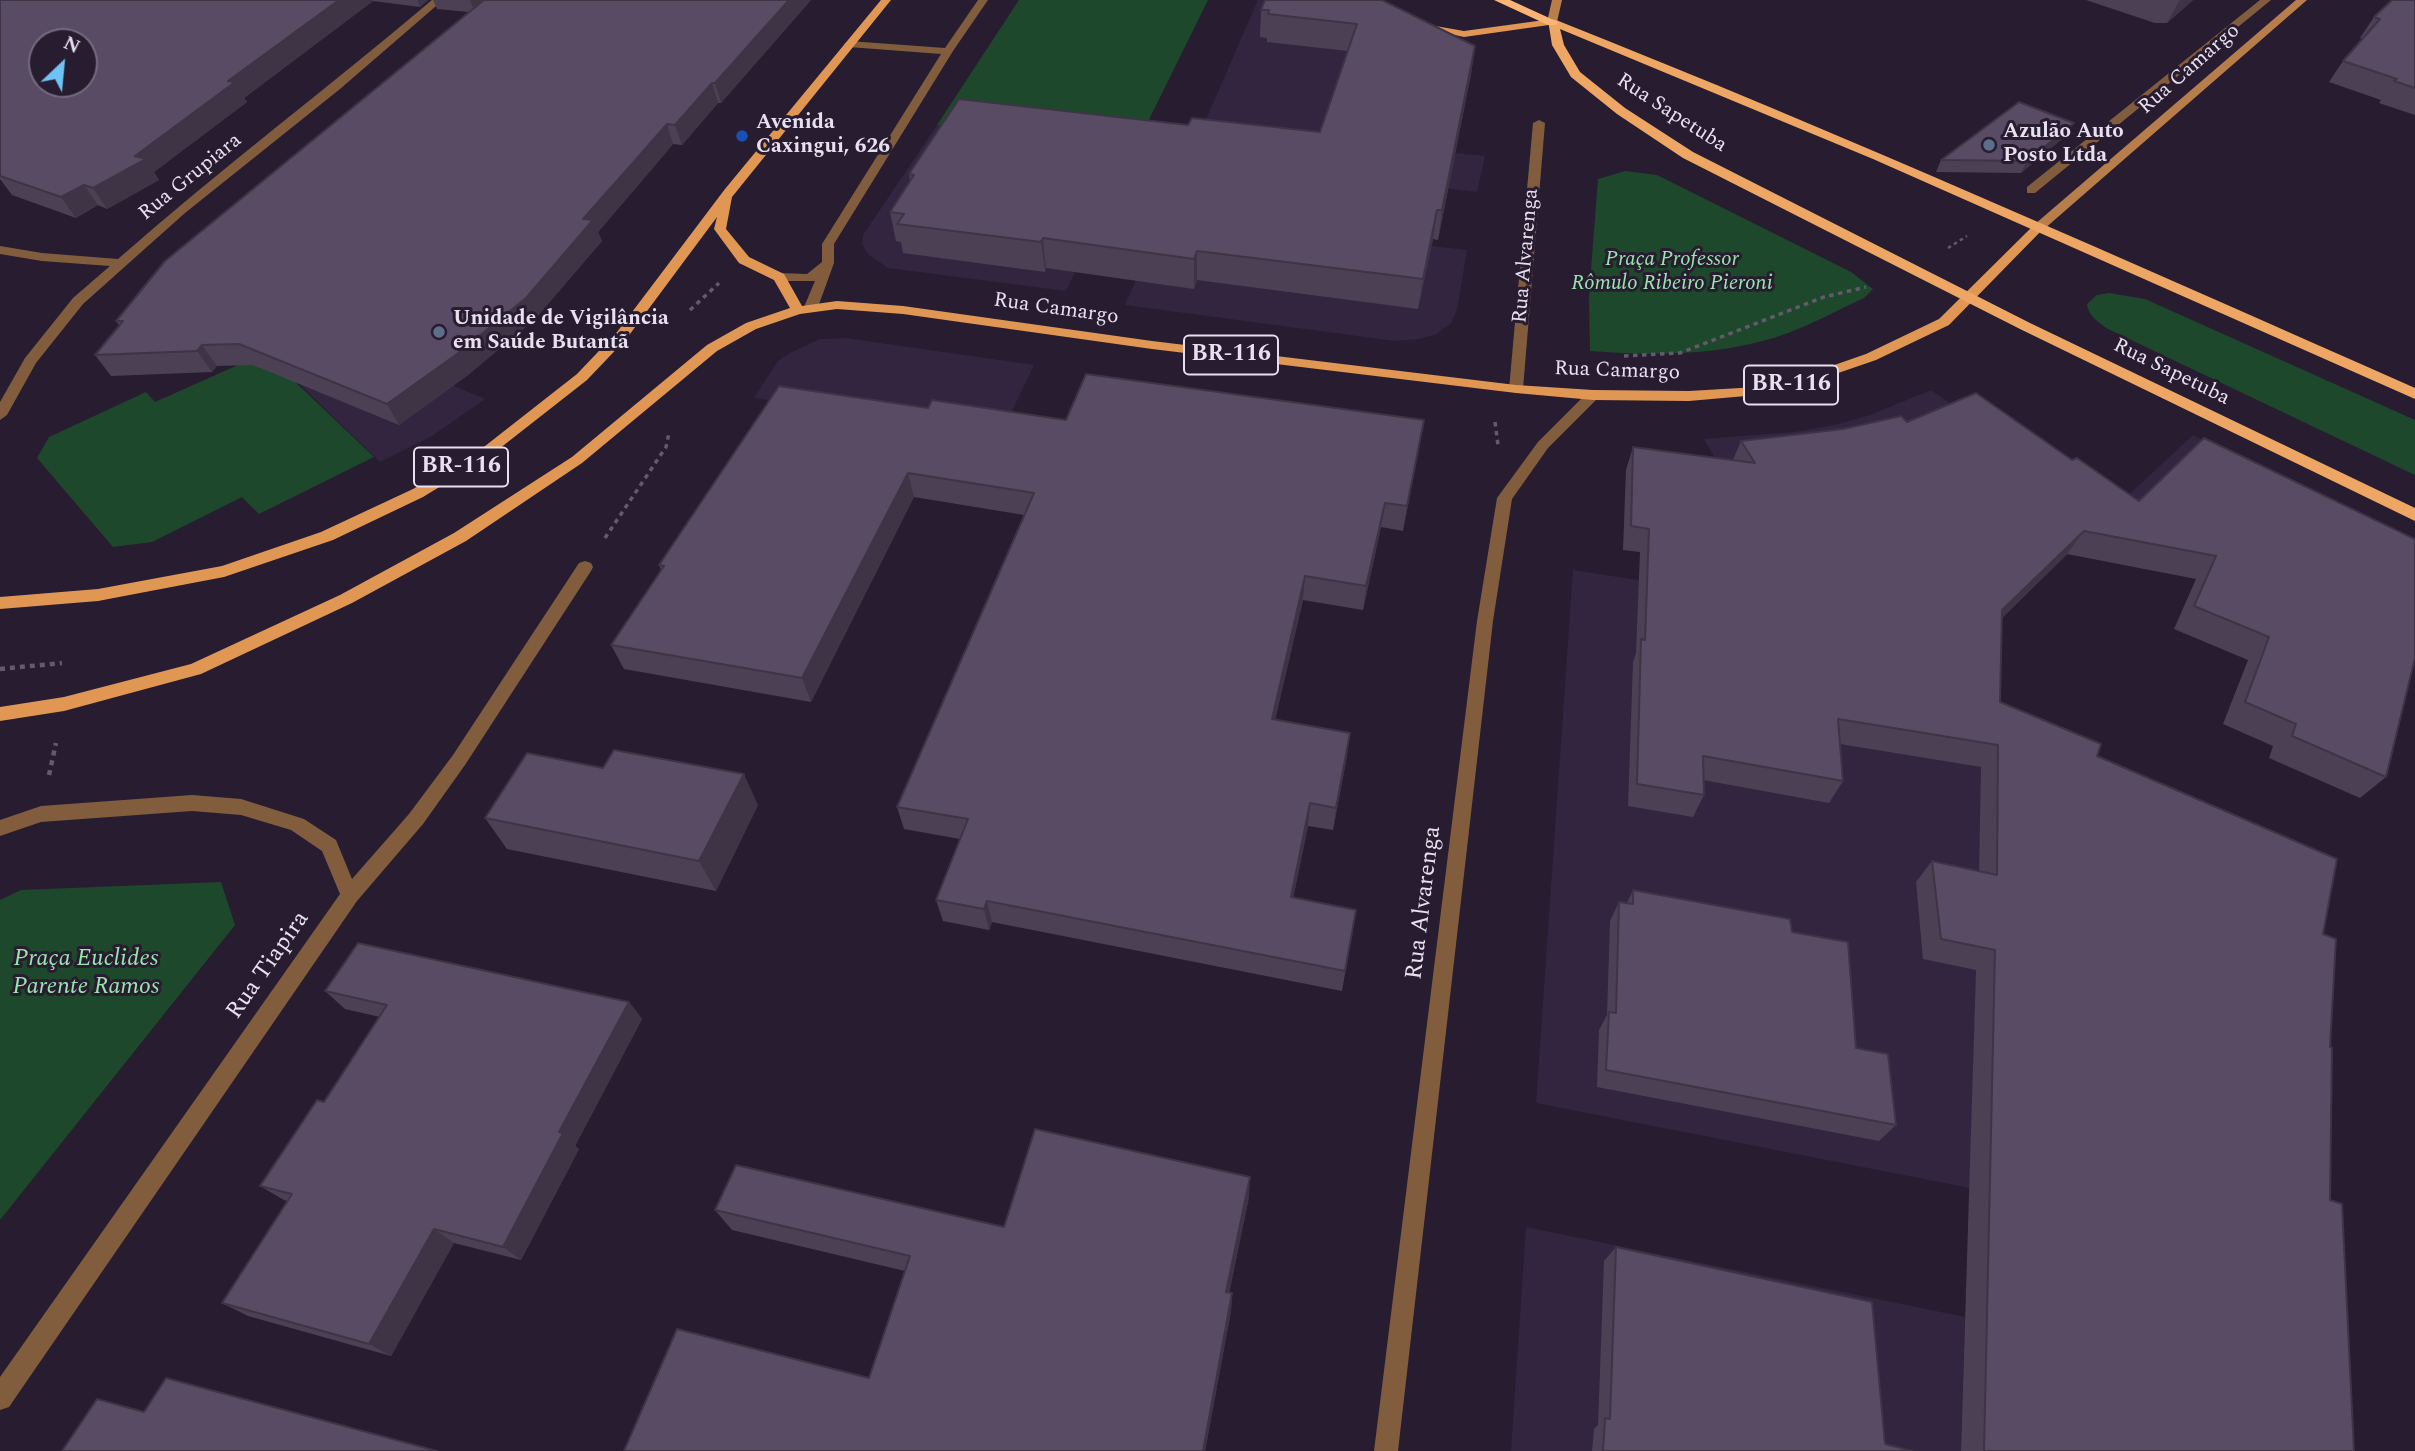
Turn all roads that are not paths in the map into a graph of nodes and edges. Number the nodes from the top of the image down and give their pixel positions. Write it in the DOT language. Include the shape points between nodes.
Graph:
graph roads {
  1 [pos="438,0"];
  2 [pos="886,0"];
  3 [pos="983,0"];
  4 [pos="1500,0"];
  5 [pos="1557,0"];
  6 [pos="2266,0"];
  7 [pos="2302,0"];
  8 [pos="1552,22"];
  9 [pos="1411,23"];
  10 [pos="849,44"];
  11 [pos="948,51"];
  12 [pos="1539,123"];
  13 [pos="2031,190"];
  14 [pos="729,192"];
  15 [pos="2039,228"];
  16 [pos="0,250"];
  17 [pos="119,263"];
  18 [pos="828,263"];
  19 [pos="779,277"];
  20 [pos="1967,297"];
  21 [pos="805,308"];
  22 [pos="1516,389"];
  23 [pos="1593,394"];
  24 [pos="2415,394"];
  25 [pos="0,415"];
  26 [pos="2415,515"];
  27 [pos="585,567"];
  28 [pos="0,603"];
  29 [pos="0,714"];
  30 [pos="0,828"];
  31 [pos="350,895"];
  32 [pos="0,1398"];
  33 [pos="1386,1451"];
  1 -- 17 [label="street, Rua Grupiara"];
  2 -- 10 [label="main road, BR-116"];
  3 -- 11 [label="street"];
  4 -- 8 [label="highway"];
  5 -- 8 [label="main road"];
  6 -- 13 [label="street"];
  7 -- 15 [label="main road, Rua Camargo / BR-116"];
  8 -- 9 [label="main road" via="1464,33"];
  8 -- 15 [label="highway, Rua Sapetuba" via="1708,84"];
  8 -- 20 [label="highway, Rua Sapetuba" via="1558,45 1575,74 1621,111 1688,155"];
  10 -- 11 [label="street"];
  10 -- 14 [label="main road, BR-116"];
  11 -- 18 [label="street" via="828,244"];
  12 -- 22 [label="street, Rua Alvarenga"];
  14 -- 19 [label="main road, BR-116" via="720,229 744,260"];
  14 -- 28 [label="main road, BR-116" via="622,335 582,377 485,453 418,493 327,536 224,571 98,595"];
  15 -- 20 [label="main road, Rua Camargo / BR-116"];
  15 -- 24 [label="highway, Rua Sapetuba"];
  16 -- 17 [label="street"];
  17 -- 25 [label="street, Rua Grupiara" via="78,301 38,351"];
  18 -- 19 [label="street" via="810,278"];
  18 -- 21 [label="street"];
  19 -- 21 [label="main road"];
  20 -- 23 [label="main road, Rua Camargo / BR-116" via="1944,322 1920,335 1775,390 1689,396"];
  20 -- 26 [label="highway, Rua Sapetuba"];
  21 -- 22 [label="main road, Rua Camargo / BR-116" via="837,305 903,310"];
  21 -- 29 [label="main road, BR-116" via="751,326 712,348 577,460 460,537 346,598 195,669 64,704"];
  22 -- 23 [label="main road, Rua Camargo / BR-116"];
  23 -- 33 [label="street, Rua Alvarenga" via="1542,445 1505,498 1485,621"];
  27 -- 31 [label="street, Rua Tiapira" via="459,760 416,819"];
  30 -- 31 [label="street" via="41,814 192,803 241,807 297,824 329,846"];
  31 -- 32 [label="street, Rua Tiapira"];
}
